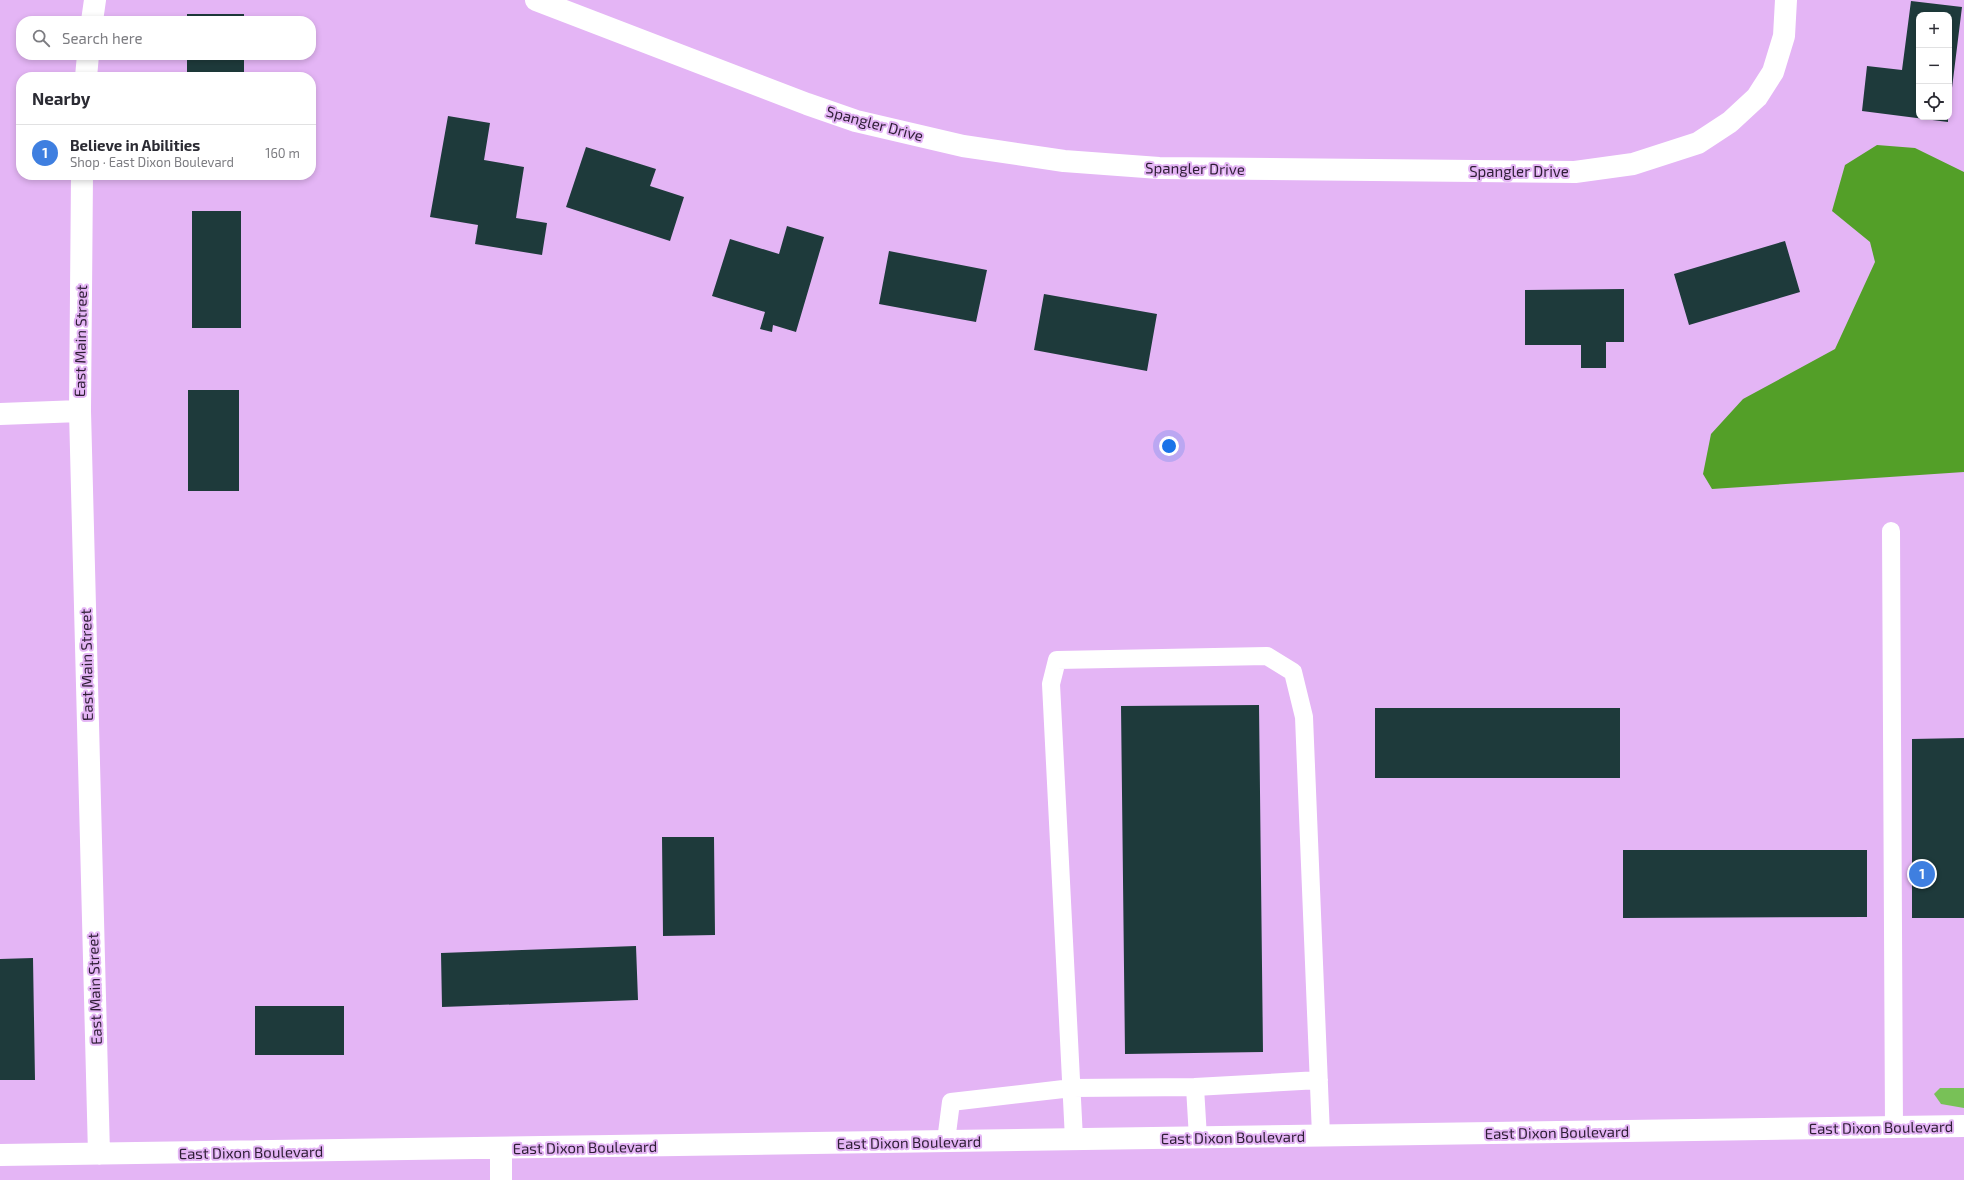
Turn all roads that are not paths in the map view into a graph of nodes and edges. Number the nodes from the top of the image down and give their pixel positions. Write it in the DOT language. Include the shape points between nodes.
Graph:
graph roads {
  1 [pos="94,0"];
  2 [pos="536,0"];
  3 [pos="1786,0"];
  4 [pos="92,16"];
  5 [pos="88,60"];
  6 [pos="86,72"];
  7 [pos="82,180"];
  8 [pos="80,412"];
  9 [pos="0,414"];
  10 [pos="1892,531"];
  11 [pos="1319,1080"];
  12 [pos="1195,1087"];
  13 [pos="1072,1088"];
  14 [pos="1964,1126"];
  15 [pos="1894,1127"];
  16 [pos="1321,1135"];
  17 [pos="1198,1138"];
  18 [pos="1074,1140"];
  19 [pos="946,1141"];
  20 [pos="501,1148"];
  21 [pos="98,1154"];
  22 [pos="0,1155"];
  23 [pos="501,1180"];
  1 -- 4 [label="street"];
  2 -- 3 [label="street, Spangler Drive" via="807,104 856,120 964,146 1064,161 1159,168 1567,172 1633,164 1698,143 1730,122 1757,97 1773,72 1784,36"];
  5 -- 6 [label="street"];
  7 -- 8 [label="street, East Main Street"];
  8 -- 9 [label="street"];
  8 -- 21 [label="street, East Main Street"];
  10 -- 15 [label="lane"];
  11 -- 12 [label="lane"];
  11 -- 13 [label="lane" via="1304,716 1292,672 1267,656 1057,660 1051,684"];
  11 -- 16 [label="lane"];
  12 -- 13 [label="lane"];
  12 -- 17 [label="lane"];
  13 -- 18 [label="lane"];
  13 -- 19 [label="lane" via="951,1102"];
  14 -- 15 [label="street, East Dixon Boulevard"];
  15 -- 16 [label="street, East Dixon Boulevard"];
  16 -- 17 [label="street, East Dixon Boulevard"];
  17 -- 18 [label="street, East Dixon Boulevard"];
  18 -- 19 [label="street, East Dixon Boulevard"];
  19 -- 20 [label="street, East Dixon Boulevard"];
  20 -- 21 [label="street, East Dixon Boulevard"];
  20 -- 23 [label="street, East Dixon Boulevard"];
  21 -- 22 [label="street, East Dixon Boulevard"];
}
